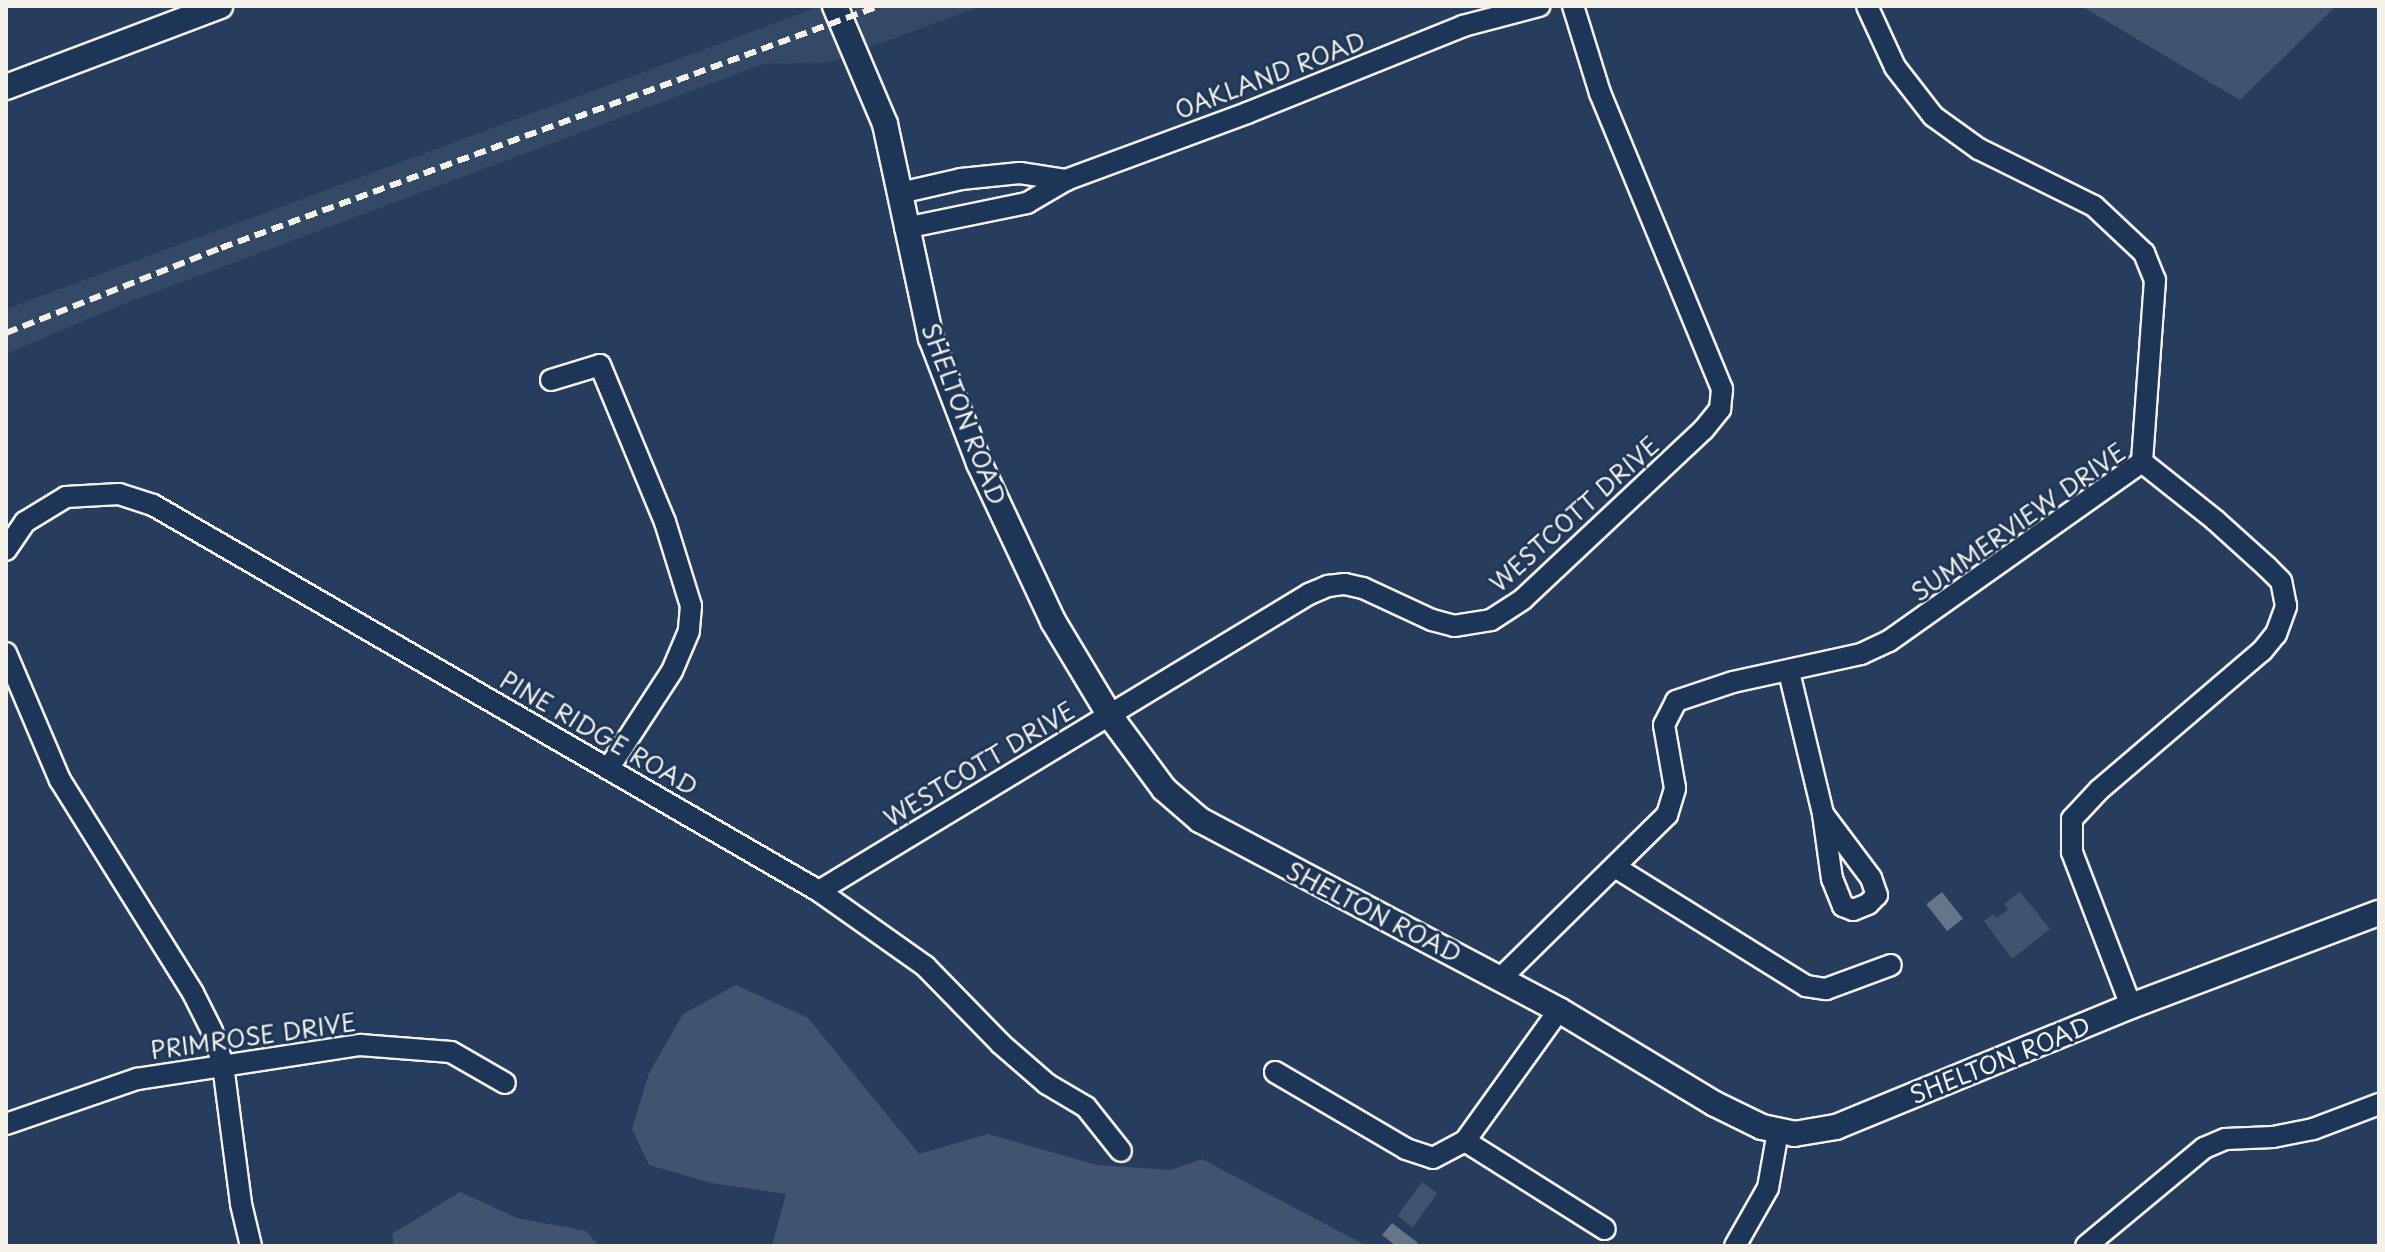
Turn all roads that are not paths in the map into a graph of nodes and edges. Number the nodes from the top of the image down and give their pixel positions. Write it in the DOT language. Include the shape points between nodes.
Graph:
graph roads {
  1 [pos="220,6"];
  2 [pos="835,6"];
  3 [pos="1539,6"];
  4 [pos="1573,6"];
  5 [pos="1867,6"];
  6 [pos="6,87"];
  7 [pos="1066,180"];
  8 [pos="900,193"];
  9 [pos="905,228"];
  10 [pos="551,380"];
  11 [pos="2142,462"];
  12 [pos="6,550"];
  13 [pos="6,653"];
  14 [pos="1789,672"];
  15 [pos="1110,716"];
  16 [pos="608,769"];
  17 [pos="1823,814"];
  18 [pos="1615,867"];
  19 [pos="819,891"];
  20 [pos="2379,913"];
  21 [pos="1891,965"];
  22 [pos="1501,978"];
  23 [pos="2131,1006"];
  24 [pos="1559,1010"];
  25 [pos="223,1065"];
  26 [pos="1275,1072"];
  27 [pos="505,1083"];
  28 [pos="2379,1104"];
  29 [pos="6,1124"];
  30 [pos="1778,1131"];
  31 [pos="1465,1141"];
  32 [pos="1121,1151"];
  33 [pos="1605,1229"];
  34 [pos="251,1246"];
  35 [pos="1735,1246"];
  36 [pos="2086,1246"];
  1 -- 6 [label="street"];
  2 -- 8 [label="street, SHELTON ROAD" via="885,124"];
  3 -- 7 [label="street, OAKLAND ROAD" via="1463,26"];
  4 -- 15 [label="street, WESTCOTT DRIVE" via="1600,93 1722,389 1720,409 1523,599 1491,620 1454,626 1363,588 1328,586"];
  5 -- 11 [label="street" via="1895,67 1933,116 1979,149 2094,206 2144,253 2155,280"];
  7 -- 8 [label="street, OAKLAND ROAD" via="1020,173"];
  7 -- 9 [label="street, OAKLAND ROAD" via="1027,203"];
  8 -- 9 [label="street, SHELTON ROAD"];
  9 -- 15 [label="street, SHELTON ROAD" via="931,338 979,463 1053,621"];
  10 -- 16 [label="street" via="600,365 665,522 691,606 689,631 672,671"];
  11 -- 14 [label="street, SUMMERVIEW DRIVE" via="1911,628 1861,654"];
  11 -- 23 [label="street, SUMMERVIEW DRIVE" via="2267,567 2281,581 2286,606 2276,634 2262,651 2072,819 2072,852"];
  12 -- 16 [label="street, PINE RIDGE ROAD" via="25,522 66,497 119,494 153,505"];
  13 -- 25 [label="street" via="60,780 193,993"];
  14 -- 17 [label="street"];
  14 -- 18 [label="street, SUMMERVIEW DRIVE" via="1733,682 1676,701 1664,725 1674,801 1653,832"];
  15 -- 19 [label="street, WESTCOTT DRIVE"];
  15 -- 22 [label="street, SHELTON ROAD" via="1164,789 1200,820"];
  16 -- 19 [label="street, PINE RIDGE ROAD"];
  18 -- 21 [label="street" via="1806,986 1826,989"];
  18 -- 22 [label="street, SUMMERVIEW DRIVE"];
  19 -- 32 [label="street, PINE RIDGE ROAD" via="925,966 1001,1044 1047,1084 1086,1107"];
  20 -- 23 [label="street, SHELTON ROAD"];
  22 -- 24 [label="street, SHELTON ROAD"];
  23 -- 30 [label="street, SHELTON ROAD" via="1836,1127 1794,1134"];
  24 -- 30 [label="street, SHELTON ROAD" via="1715,1104"];
  24 -- 31 [label="street"];
  25 -- 27 [label="street, PRIMROSE DRIVE" via="360,1045 451,1052"];
  25 -- 29 [label="street, PRIMROSE DRIVE" via="137,1079"];
  25 -- 34 [label="street"];
  26 -- 31 [label="street" via="1406,1149 1433,1158"];
  28 -- 36 [label="street" via="2313,1129 2225,1139 2204,1148"];
  30 -- 35 [label="street" via="1768,1188"];
  31 -- 33 [label="street"];
}
